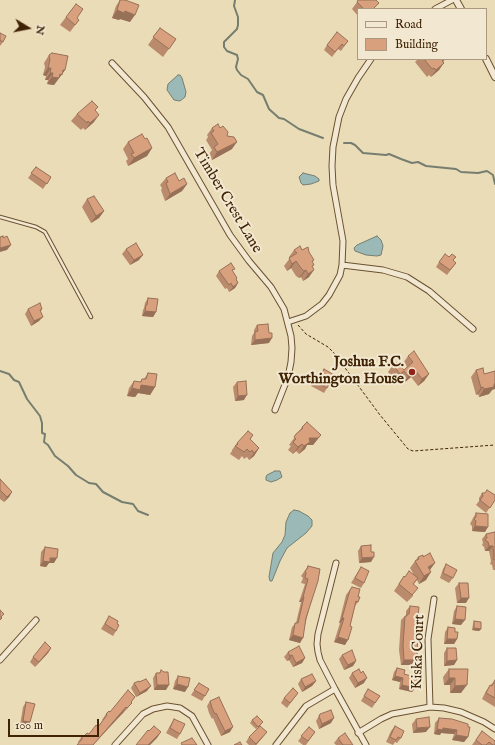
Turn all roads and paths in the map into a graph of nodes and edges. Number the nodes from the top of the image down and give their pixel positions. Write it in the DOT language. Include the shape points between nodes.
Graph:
graph roads {
  1 [pos="452,0"];
  2 [pos="437,8"];
  3 [pos="370,60"];
  4 [pos="486,60"];
  5 [pos="112,63"];
  6 [pos="495,77"];
  7 [pos="0,217"];
  8 [pos="342,265"];
  9 [pos="91,317"];
  10 [pos="291,321"];
  11 [pos="473,329"];
  12 [pos="275,410"];
  13 [pos="495,445"];
  14 [pos="336,563"];
  15 [pos="434,599"];
  16 [pos="36,620"];
  17 [pos="0,660"];
  18 [pos="335,689"];
  19 [pos="430,707"];
  20 [pos="495,729"];
  21 [pos="358,733"];
  22 [pos="115,745"];
  23 [pos="208,745"];
  24 [pos="276,745"];
  25 [pos="366,745"];
  1 -- 2 [label="street"];
  3 -- 8 [label="street" via="346,99 339,117 333,147 333,185 342,233"];
  4 -- 6 [label="street"];
  5 -- 10 [label="street, Timber Crest Lane" via="168,127 230,235 271,287"];
  7 -- 9 [label="lane" via="45,232"];
  8 -- 10 [label="street" via="336,285 322,304 306,316"];
  8 -- 11 [label="street" via="383,270 407,278 429,291"];
  10 -- 12 [label="street, Timber Crest Lane" via="291,362"];
  10 -- 13 [label="path" via="334,353 408,449 414,451"];
  14 -- 18 [label="street" via="317,644 320,660"];
  15 -- 19 [label="street, Kiska Court" via="428,640"];
  16 -- 17 [label="street"];
  18 -- 21 [label="street"];
  18 -- 24 [label="street" via="306,706"];
  19 -- 20 [label="street" via="461,712"];
  19 -- 21 [label="street" via="392,714"];
  21 -- 25 [label="street"];
  22 -- 23 [label="street" via="143,714 167,706 180,708 192,716"];
}
